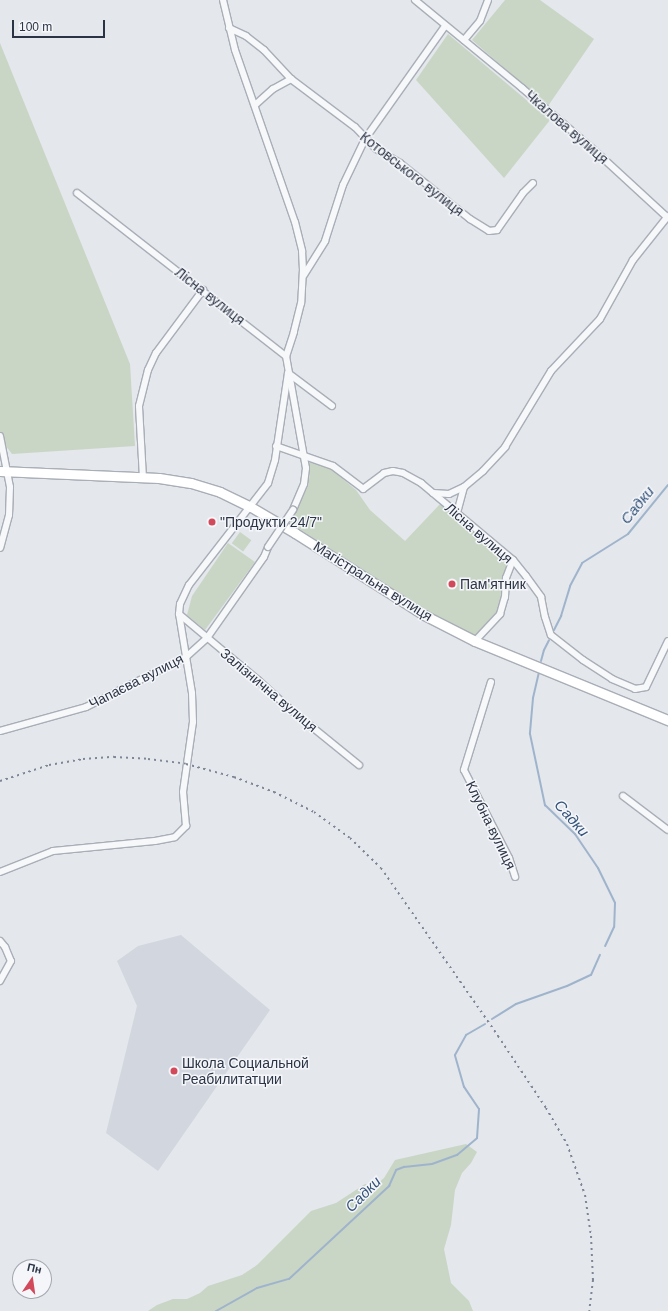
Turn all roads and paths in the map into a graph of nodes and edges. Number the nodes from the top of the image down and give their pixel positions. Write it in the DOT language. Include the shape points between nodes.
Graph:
graph roads {
  1 [pos="223,0"];
  2 [pos="415,0"];
  3 [pos="488,0"];
  4 [pos="445,26"];
  5 [pos="229,28"];
  6 [pos="464,40"];
  7 [pos="291,79"];
  8 [pos="255,104"];
  9 [pos="365,139"];
  10 [pos="532,183"];
  11 [pos="77,193"];
  12 [pos="667,217"];
  13 [pos="303,277"];
  14 [pos="203,290"];
  15 [pos="286,356"];
  16 [pos="288,373"];
  17 [pos="332,406"];
  18 [pos="0,436"];
  19 [pos="276,446"];
  20 [pos="304,455"];
  21 [pos="4,471"];
  22 [pos="143,478"];
  23 [pos="464,487"];
  24 [pos="433,493"];
  25 [pos="251,507"];
  26 [pos="457,512"];
  27 [pos="0,548"];
  28 [pos="513,560"];
  29 [pos="179,614"];
  30 [pos="207,638"];
  31 [pos="475,641"];
  32 [pos="668,641"];
  33 [pos="186,657"];
  34 [pos="491,682"];
  35 [pos="668,720"];
  36 [pos="0,731"];
  37 [pos="359,765"];
  38 [pos="624,796"];
  39 [pos="668,830"];
  40 [pos="15,866"];
  41 [pos="0,872"];
  42 [pos="0,877"];
  43 [pos="515,877"];
  44 [pos="0,941"];
  45 [pos="0,982"];
  1 -- 5 [label="street"];
  2 -- 4 [label="street, Чкалова вулиця"];
  3 -- 6 [label="street" via="480,21"];
  4 -- 6 [label="street, Чкалова вулиця"];
  4 -- 9 [label="street"];
  5 -- 7 [label="street, Котовського вулиця" via="246,36 264,50"];
  5 -- 8 [label="street"];
  6 -- 12 [label="street, Чкалова вулиця" via="593,149"];
  7 -- 8 [label="street" via="273,89"];
  7 -- 9 [label="street, Котовського вулиця" via="355,127"];
  8 -- 13 [label="street" via="295,222 302,250"];
  9 -- 10 [label="street, Котовського вулиця" via="376,149 400,163 470,220 489,231 497,230"];
  9 -- 13 [label="street" via="343,185 325,241"];
  11 -- 14 [label="street, Лісна вулиця"];
  12 -- 23 [label="street" via="633,260 600,319 551,371 504,447"];
  13 -- 15 [label="street" via="301,303"];
  14 -- 15 [label="street, Лісна вулиця"];
  14 -- 22 [label="street" via="156,353 148,370 139,406"];
  15 -- 16 [label="street"];
  16 -- 17 [label="street"];
  16 -- 19 [label="street"];
  16 -- 20 [label="street, Чапаєва вулиця"];
  18 -- 21 [label="street"];
  19 -- 20 [label="street"];
  19 -- 25 [label="street" via="275,460 268,482"];
  20 -- 24 [label="street, Лісна вулиця" via="333,466 363,489 384,473 393,471 422,483"];
  20 -- 30 [label="street, Чапаєва вулиця, bridge" via="304,484 293,510 264,557"];
  21 -- 22 [label="main road, Магістральна вулиця"];
  21 -- 27 [label="street" via="10,487 9,514"];
  22 -- 25 [label="main road, Магістральна вулиця" via="191,483 220,492"];
  23 -- 24 [label="street" via="449,494"];
  23 -- 26 [label="street"];
  24 -- 26 [label="street, Лісна вулиця"];
  25 -- 29 [label="street" via="189,586 180,604"];
  25 -- 31 [label="main road, Магістральна вулиця" via="424,615"];
  26 -- 28 [label="street, Лісна вулиця"];
  28 -- 31 [label="street" via="506,578 505,598 500,614"];
  28 -- 32 [label="street, Лісна вулиця" via="541,597 551,635 612,679 635,689 646,687"];
  29 -- 30 [label="street, Залізнична вулиця"];
  29 -- 33 [label="street"];
  30 -- 33 [label="street, Чапаєва вулиця"];
  30 -- 37 [label="street, Залізнична вулиця"];
  31 -- 35 [label="main road, Магістральна вулиця"];
  33 -- 36 [label="street, Чапаєва вулиця" via="86,707"];
  33 -- 40 [label="street" via="192,693 193,722 183,792 186,826 175,837 155,842 53,851"];
  34 -- 43 [label="street, Клубна вулиця" via="464,770 506,851"];
  38 -- 39 [label="street"];
  40 -- 41 [label="street"];
  40 -- 42 [label="street"];
  44 -- 45 [label="street" via="11,961"];
}
